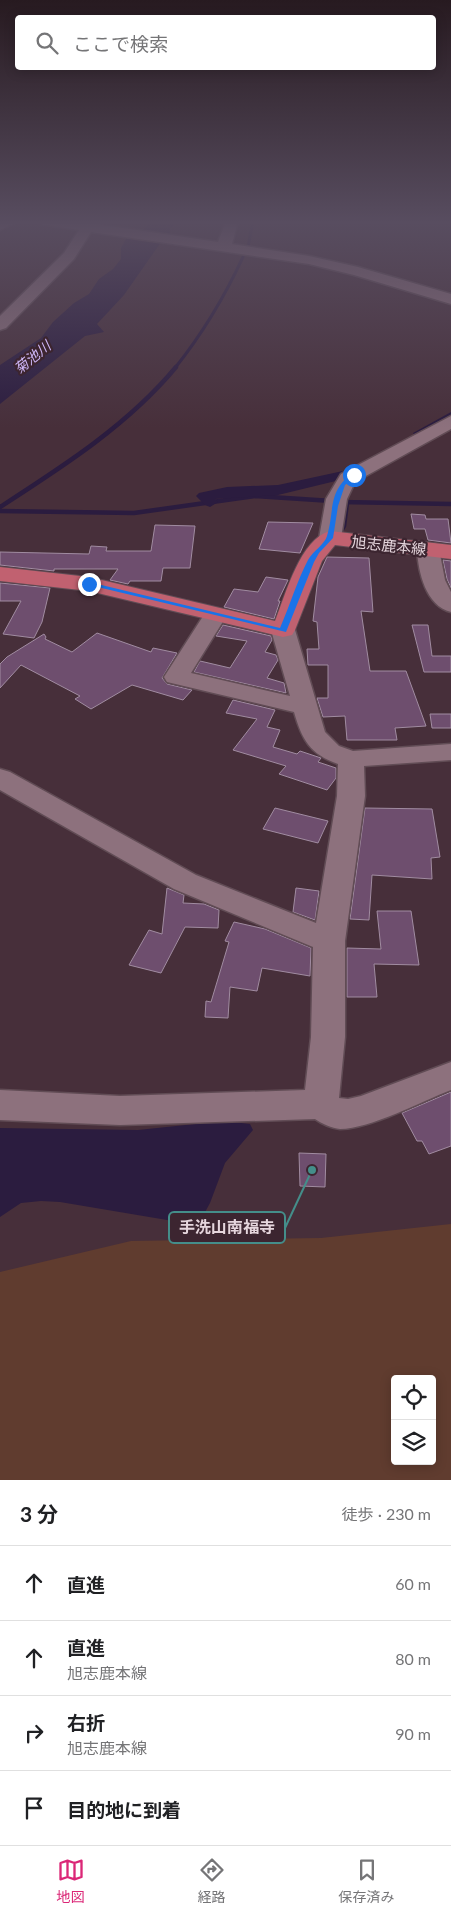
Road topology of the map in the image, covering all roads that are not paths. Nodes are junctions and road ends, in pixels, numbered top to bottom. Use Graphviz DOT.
graph roads {
  1 [pos="35,290"];
  2 [pos="420,290"];
  3 [pos="451,299"];
  4 [pos="0,325"];
  5 [pos="451,422"];
  6 [pos="336,502"];
  7 [pos="330,538"];
  8 [pos="428,549"];
  9 [pos="451,552"];
  10 [pos="0,574"];
  11 [pos="451,605"];
  12 [pos="215,615"];
  13 [pos="283,630"];
  14 [pos="304,707"];
  15 [pos="451,752"];
  16 [pos="351,759"];
  17 [pos="0,778"];
  18 [pos="329,941"];
  19 [pos="451,1076"];
  20 [pos="321,1104"];
  21 [pos="0,1105"];
  1 -- 4 [label="street"];
  2 -- 3 [label="street"];
  5 -- 6 [label="street"];
  6 -- 7 [label="street"];
  7 -- 8 [label="main road, 旭志鹿本線"];
  7 -- 13 [label="main road, 旭志鹿本線"];
  8 -- 9 [label="main road, 旭志鹿本線"];
  8 -- 11 [label="street"];
  10 -- 12 [label="main road"];
  12 -- 13 [label="main road"];
  12 -- 14 [label="street"];
  13 -- 14 [label="street"];
  14 -- 16 [label="street"];
  15 -- 16 [label="street"];
  16 -- 18 [label="street"];
  17 -- 18 [label="street"];
  18 -- 20 [label="street"];
  19 -- 20 [label="street"];
  20 -- 21 [label="street"];
}
